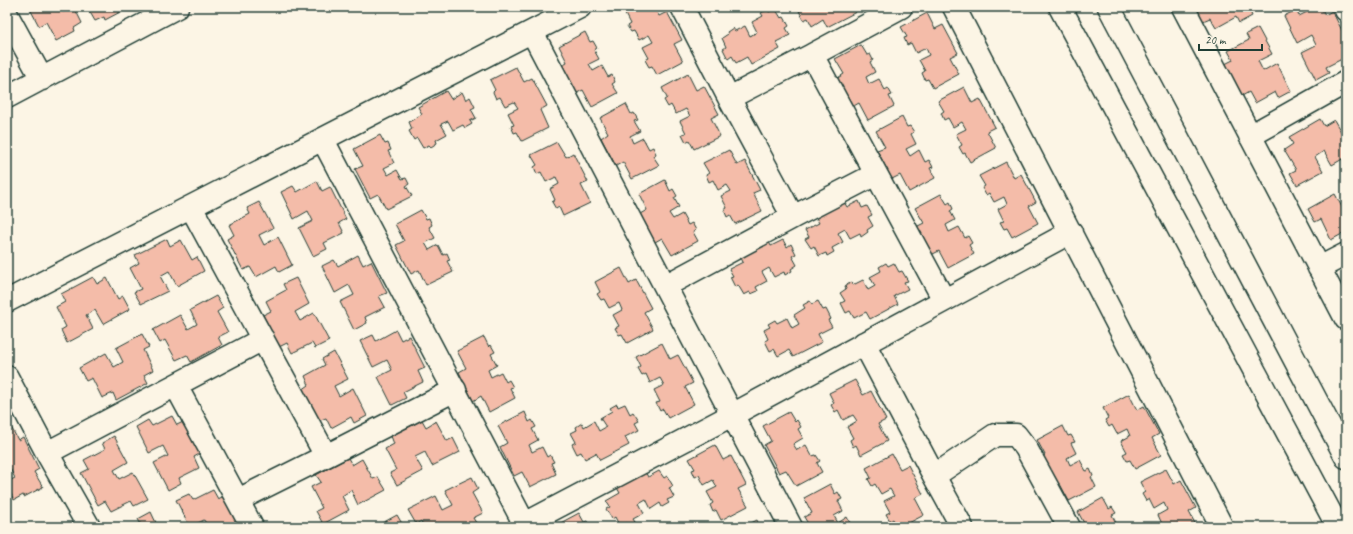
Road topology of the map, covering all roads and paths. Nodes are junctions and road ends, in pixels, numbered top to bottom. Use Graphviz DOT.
graph roads {
  1 [pos="176,7"];
  2 [pos="580,7"];
  3 [pos="682,7"];
  4 [pos="902,7"];
  5 [pos="954,7"];
  6 [pos="1060,7"];
  7 [pos="1109,7"];
  8 [pos="1183,7"];
  9 [pos="1344,7"];
  10 [pos="1346,10"];
  11 [pos="7,15"];
  12 [pos="532,32"];
  13 [pos="812,55"];
  14 [pos="42,79"];
  15 [pos="1346,82"];
  16 [pos="7,97"];
  17 [pos="729,98"];
  18 [pos="1250,136"];
  19 [pos="323,140"];
  20 [pos="876,174"];
  21 [pos="191,207"];
  22 [pos="793,217"];
  23 [pos="1071,232"];
  24 [pos="1346,254"];
  25 [pos="1319,268"];
  26 [pos="665,286"];
  27 [pos="944,300"];
  28 [pos="7,301"];
  29 [pos="1346,319"];
  30 [pos="263,339"];
  31 [pos="864,343"];
  32 [pos="7,377"];
  33 [pos="176,386"];
  34 [pos="455,390"];
  35 [pos="732,415"];
  36 [pos="47,453"];
  37 [pos="326,456"];
  38 [pos="1346,457"];
  39 [pos="934,476"];
  40 [pos="238,500"];
  41 [pos="523,526"];
  42 [pos="89,527"];
  43 [pos="252,527"];
  44 [pos="792,527"];
  45 [pos="962,527"];
  46 [pos="1069,527"];
  47 [pos="1222,527"];
  48 [pos="1338,527"];
  1 -- 14 [label="street"];
  2 -- 12 [label="street"];
  3 -- 17 [label="street"];
  4 -- 13 [label="street"];
  5 -- 23 [label="street"];
  6 -- 48 [label="street"];
  7 -- 38 [label="street"];
  8 -- 18 [label="street"];
  9 -- 10 [label="street"];
  11 -- 14 [label="street"];
  12 -- 19 [label="street"];
  12 -- 26 [label="street"];
  13 -- 17 [label="street"];
  13 -- 20 [label="street"];
  14 -- 16 [label="street"];
  15 -- 18 [label="street"];
  17 -- 22 [label="street"];
  18 -- 25 [label="street"];
  19 -- 21 [label="street"];
  19 -- 34 [label="street"];
  20 -- 22 [label="street"];
  20 -- 27 [label="street"];
  21 -- 28 [label="street"];
  21 -- 30 [label="street"];
  22 -- 26 [label="street"];
  23 -- 27 [label="street"];
  23 -- 47 [label="street"];
  24 -- 25 [label="street"];
  25 -- 29 [label="street"];
  26 -- 35 [label="street"];
  27 -- 31 [label="street"];
  30 -- 33 [label="street"];
  30 -- 37 [label="street"];
  31 -- 35 [label="street"];
  31 -- 39 [label="street"];
  32 -- 36 [label="street"];
  33 -- 36 [label="street"];
  33 -- 40 [label="street"];
  34 -- 37 [label="street"];
  34 -- 41 [label="street"];
  35 -- 41 [label="street"];
  35 -- 44 [label="street"];
  36 -- 42 [label="street"];
  37 -- 40 [label="street"];
  39 -- 45 [label="street"];
  39 -- 46 [label="street"];
  40 -- 43 [label="street"];
}
